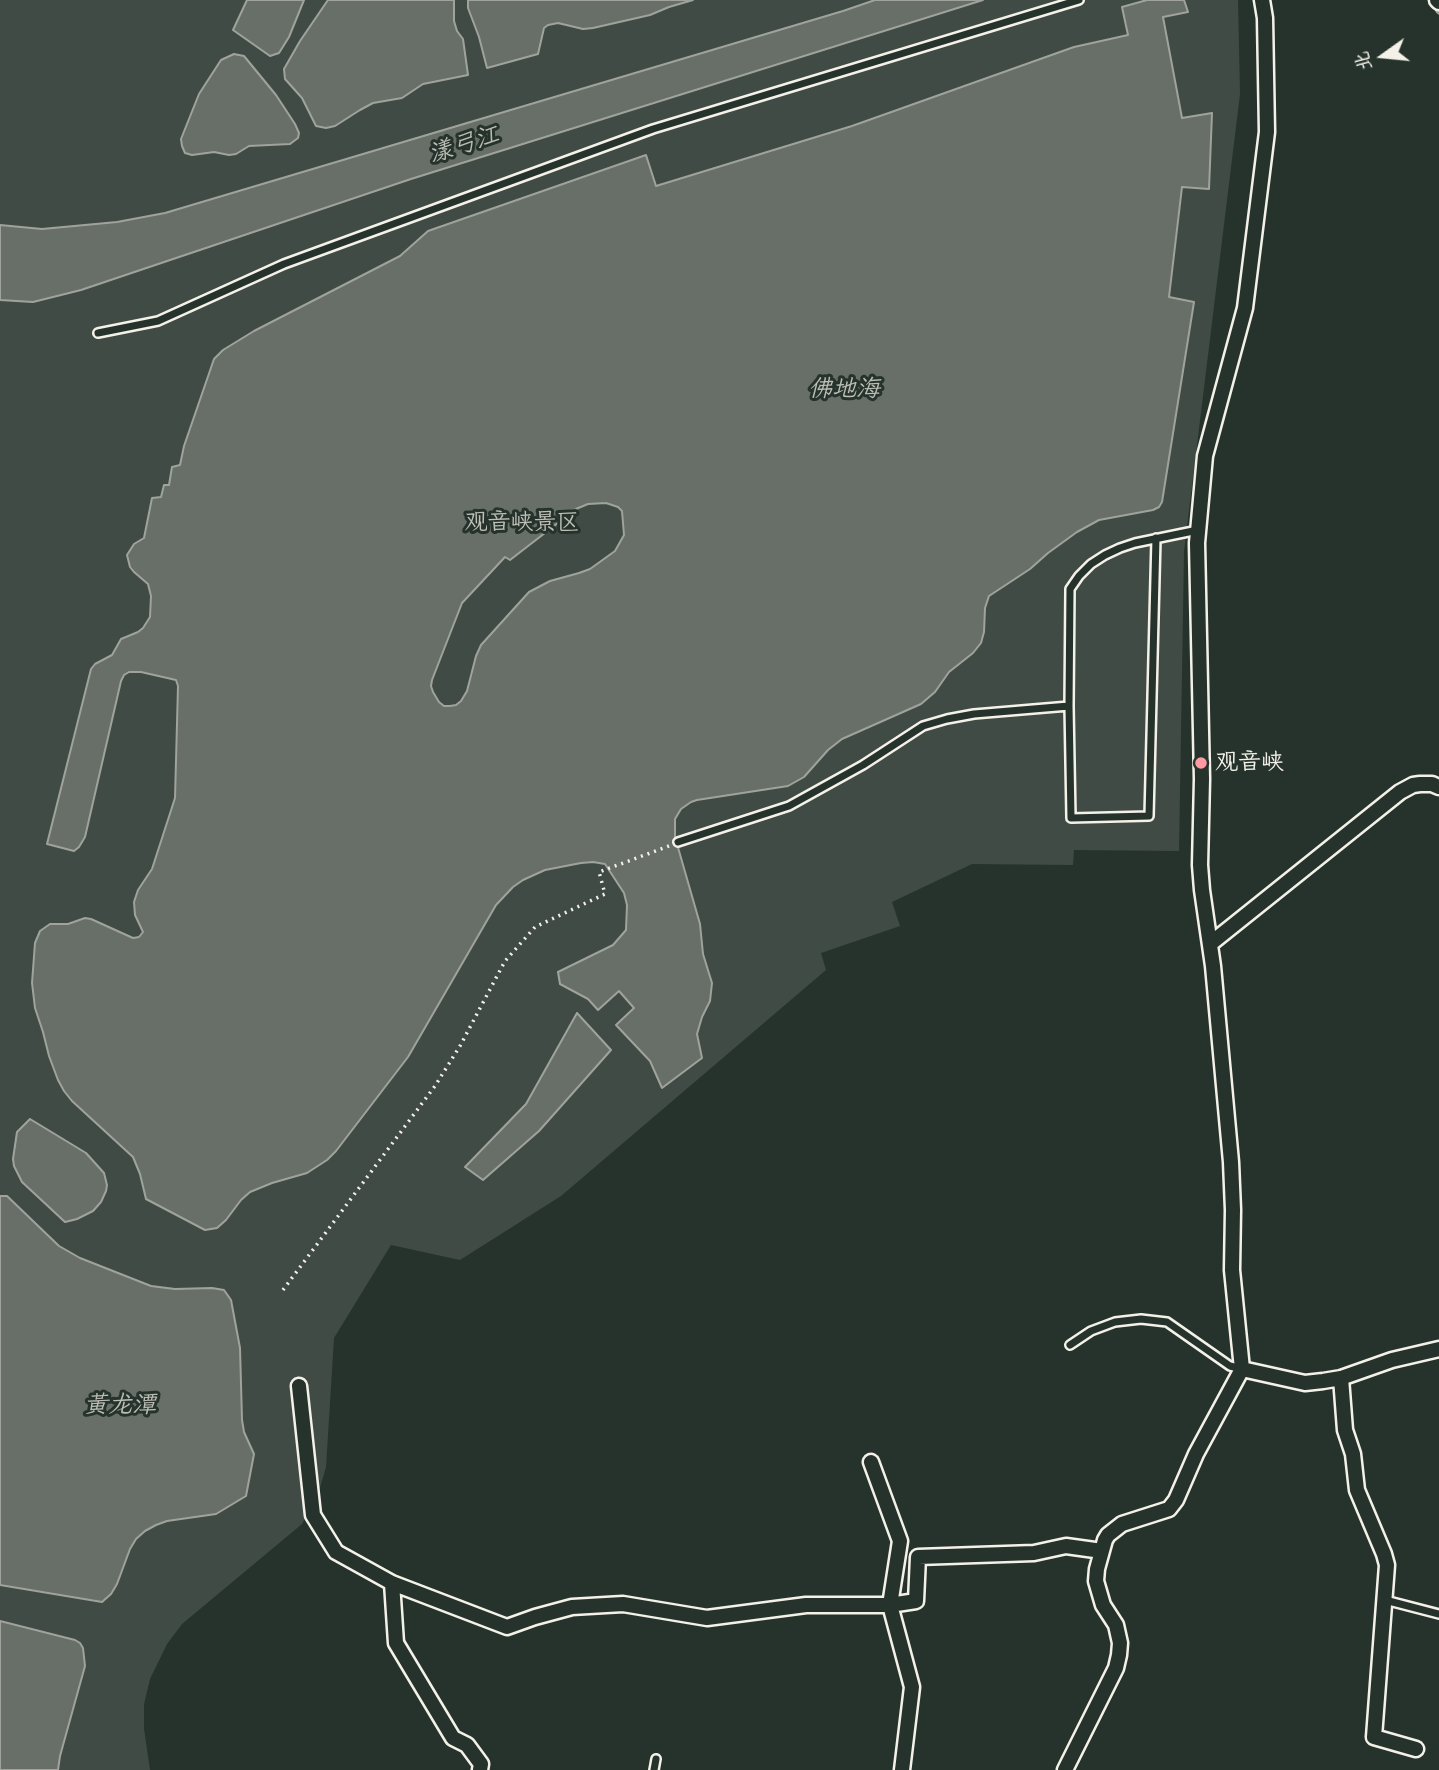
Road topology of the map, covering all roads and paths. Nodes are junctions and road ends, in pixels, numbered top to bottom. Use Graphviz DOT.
graph roads {
  1 [pos="1079,0"];
  2 [pos="1262,0"];
  3 [pos="98,332"];
  4 [pos="1199,530"];
  5 [pos="1156,538"];
  6 [pos="1069,706"];
  7 [pos="1439,787"];
  8 [pos="678,842"];
  9 [pos="1210,944"];
  10 [pos="283,1290"];
  11 [pos="1070,1345"];
  12 [pos="1439,1349"];
  13 [pos="1242,1368"];
  14 [pos="1340,1378"];
  15 [pos="299,1386"];
  16 [pos="871,1462"];
  17 [pos="1102,1551"];
  18 [pos="392,1583"];
  19 [pos="1384,1600"];
  20 [pos="890,1605"];
  21 [pos="1439,1614"];
  22 [pos="1416,1749"];
  23 [pos="1072,1755"];
  24 [pos="656,1759"];
  25 [pos="480,1770"];
  26 [pos="654,1770"];
  27 [pos="902,1770"];
  28 [pos="1052,1770"];
  29 [pos="1065,1770"];
  1 -- 3 [label="lane"];
  2 -- 4 [label="street"];
  4 -- 5 [label="lane"];
  4 -- 9 [label="street"];
  5 -- 6 [label="lane"];
  5 -- 6 [label="lane"];
  6 -- 8 [label="lane"];
  7 -- 9 [label="street"];
  8 -- 10 [label="path"];
  9 -- 13 [label="street"];
  11 -- 13 [label="lane"];
  12 -- 14 [label="street"];
  13 -- 14 [label="street"];
  13 -- 17 [label="street"];
  14 -- 19 [label="street"];
  15 -- 18 [label="street"];
  16 -- 20 [label="street"];
  17 -- 20 [label="street"];
  17 -- 23 [label="street"];
  18 -- 20 [label="street"];
  18 -- 25 [label="street"];
  19 -- 21 [label="lane"];
  19 -- 22 [label="street"];
  20 -- 27 [label="street"];
  23 -- 28 [label="street"];
  23 -- 29 [label="street"];
  24 -- 26 [label="lane"];
}
